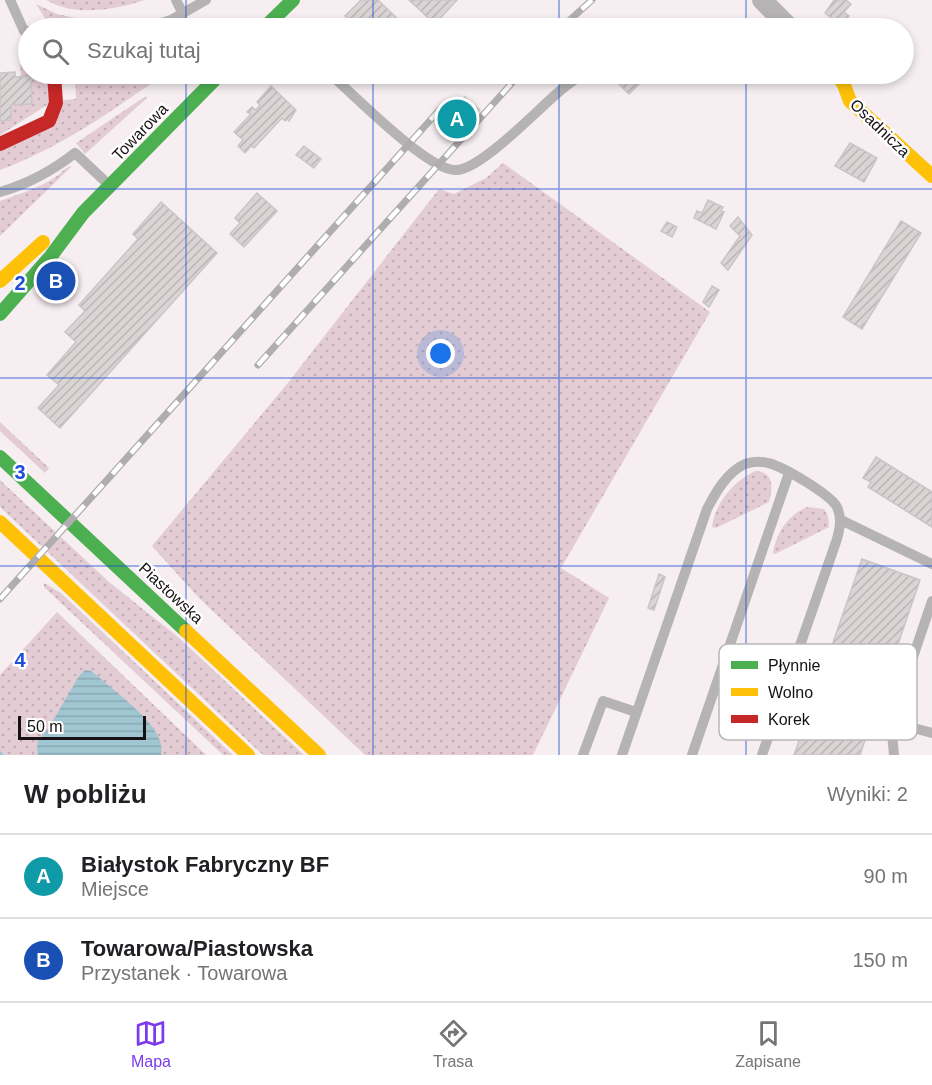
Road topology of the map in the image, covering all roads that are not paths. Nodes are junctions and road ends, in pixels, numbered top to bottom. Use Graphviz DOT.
graph roads {
  1 [pos="10,0"];
  2 [pos="176,0"];
  3 [pos="206,0"];
  4 [pos="293,0"];
  5 [pos="762,0"];
  6 [pos="183,14"];
  7 [pos="18,18"];
  8 [pos="172,18"];
  9 [pos="278,18"];
  10 [pos="780,18"];
  11 [pos="55,84"];
  12 [pos="210,84"];
  13 [pos="341,84"];
  14 [pos="570,84"];
  15 [pos="843,84"];
  16 [pos="0,144"];
  17 [pos="932,176"];
  18 [pos="110,186"];
  19 [pos="0,192"];
  20 [pos="84,213"];
  21 [pos="0,281"];
  22 [pos="0,314"];
  23 [pos="0,457"];
  24 [pos="789,473"];
  25 [pos="841,520"];
  26 [pos="0,522"];
  27 [pos="932,564"];
  28 [pos="932,601"];
  29 [pos="730,644"];
  30 [pos="800,644"];
  31 [pos="917,645"];
  32 [pos="719,677"];
  33 [pos="636,712"];
  34 [pos="917,729"];
  35 [pos="932,733"];
  36 [pos="767,740"];
  37 [pos="893,740"];
  38 [pos="248,755"];
  39 [pos="318,755"];
  40 [pos="583,755"];
  41 [pos="622,755"];
  42 [pos="692,755"];
  43 [pos="762,755"];
  44 [pos="894,755"];
  1 -- 7 [label="lane"];
  2 -- 6 [label="lane"];
  3 -- 6 [label="lane"];
  4 -- 9 [label="main road"];
  5 -- 10 [label="street"];
  6 -- 8 [label="lane"];
  11 -- 16 [label="main road"];
  12 -- 18 [label="main road, Towarowa"];
  13 -- 14 [label="lane"];
  15 -- 17 [label="main road, Osadnicza"];
  18 -- 19 [label="lane"];
  18 -- 20 [label="main road, Towarowa"];
  20 -- 21 [label="main road, Towarowa"];
  20 -- 22 [label="main road, Towarowa"];
  23 -- 39 [label="main road, Piastowska"];
  24 -- 25 [label="lane"];
  24 -- 29 [label="lane"];
  24 -- 33 [label="lane"];
  25 -- 27 [label="lane"];
  25 -- 30 [label="lane"];
  26 -- 38 [label="main road"];
  28 -- 31 [label="lane"];
  32 -- 42 [label="lane"];
  33 -- 40 [label="lane"];
  33 -- 41 [label="lane"];
  34 -- 35 [label="lane"];
  36 -- 43 [label="lane"];
  37 -- 44 [label="lane"];
}
